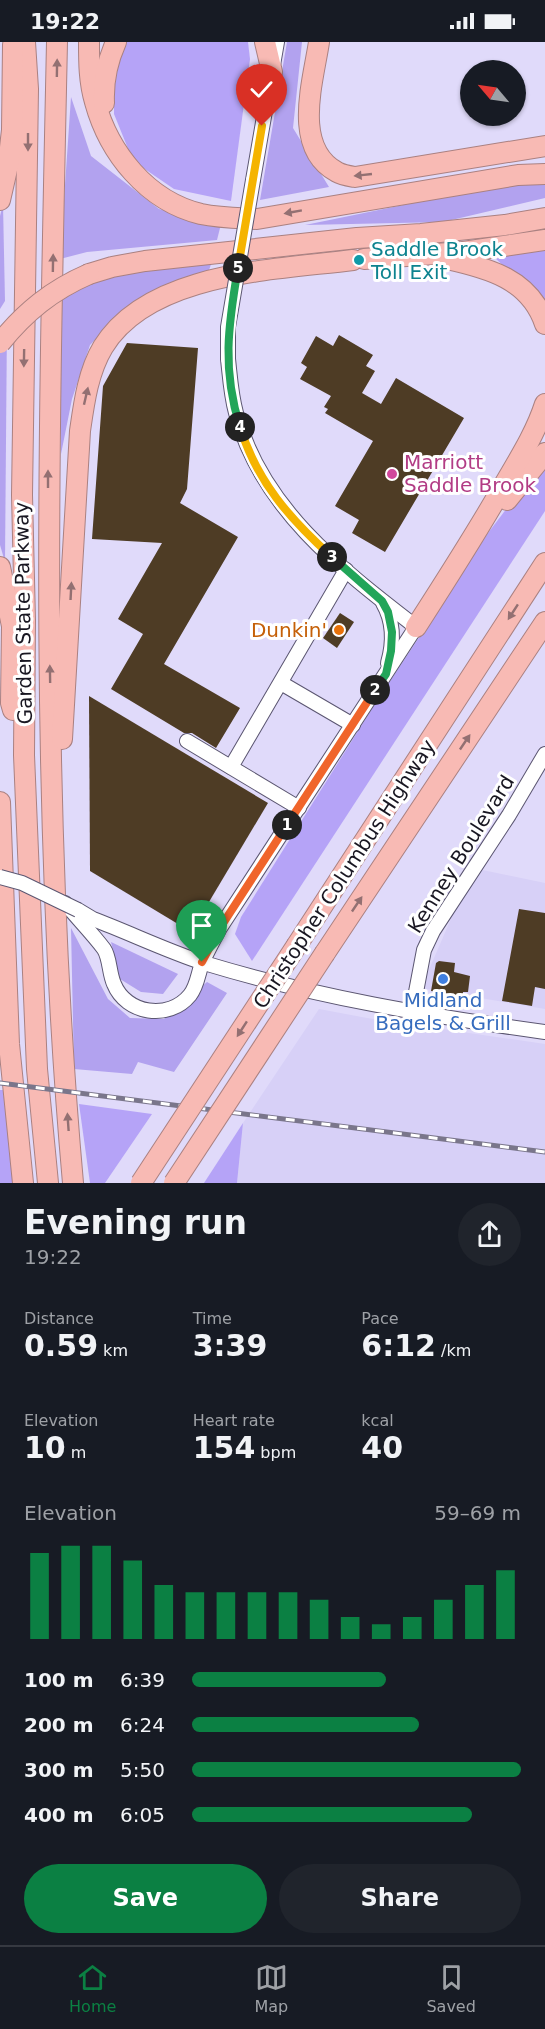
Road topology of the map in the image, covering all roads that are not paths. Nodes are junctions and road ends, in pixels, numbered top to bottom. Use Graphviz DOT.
graph roads {
  1 [pos="13,42"];
  2 [pos="25,42"];
  3 [pos="57,42"];
  4 [pos="89,42"];
  5 [pos="116,42"];
  6 [pos="266,42"];
  7 [pos="277,42"];
  8 [pos="319,42"];
  9 [pos="272,72"];
  10 [pos="545,147"];
  11 [pos="545,154"];
  12 [pos="122,160"];
  13 [pos="545,174"];
  14 [pos="0,200"];
  15 [pos="351,202"];
  16 [pos="545,209"];
  17 [pos="545,218"];
  18 [pos="459,230"];
  19 [pos="538,241"];
  20 [pos="430,255"];
  21 [pos="545,324"];
  22 [pos="0,342"];
  23 [pos="545,404"];
  24 [pos="545,429"];
  25 [pos="545,453"];
  26 [pos="509,496"];
  27 [pos="461,559"];
  28 [pos="545,564"];
  29 [pos="0,567"];
  30 [pos="346,570"];
  31 [pos="382,601"];
  32 [pos="545,622"];
  33 [pos="416,627"];
  34 [pos="386,674"];
  35 [pos="281,683"];
  36 [pos="353,725"];
  37 [pos="187,741"];
  38 [pos="545,754"];
  39 [pos="24,755"];
  40 [pos="231,768"];
  41 [pos="0,802"];
  42 [pos="299,808"];
  43 [pos="54,859"];
  44 [pos="0,877"];
  45 [pos="91,925"];
  46 [pos="2,943"];
  47 [pos="202,962"];
  48 [pos="412,1013"];
  49 [pos="545,1032"];
  50 [pos="14,1099"];
  51 [pos="18,1183"];
  52 [pos="23,1183"];
  53 [pos="48,1183"];
  54 [pos="73,1183"];
  55 [pos="141,1183"];
  56 [pos="174,1183"];
  1 -- 14 [label="highway"];
  2 -- 39 [label="highway, Garden State Parkway, one-way"];
  43 -- 3 [label="highway, Garden State Parkway, one-way"];
  4 -- 12 [label="highway"];
  5 -- 12 [label="highway"];
  6 -- 9 [label="highway"];
  7 -- 9 [label="street"];
  10 -- 8 [label="highway, one-way"];
  9 -- 30 [label="street, bridge"];
  11 -- 15 [label="highway"];
  15 -- 12 [label="highway, one-way"];
  13 -- 15 [label="highway"];
  16 -- 18 [label="highway"];
  17 -- 18 [label="highway"];
  18 -- 22 [label="highway, bridge"];
  19 -- 20 [label="highway"];
  20 -- 21 [label="highway"];
  43 -- 20 [label="highway, one-way"];
  23 -- 27 [label="highway"];
  24 -- 26 [label="highway"];
  25 -- 26 [label="highway"];
  26 -- 27 [label="highway"];
  27 -- 33 [label="highway"];
  28 -- 55 [label="highway, Christopher Columbus Highway, one-way, bridge"];
  29 -- 39 [label="highway"];
  30 -- 31 [label="street"];
  30 -- 35 [label="street"];
  31 -- 33 [label="street"];
  31 -- 34 [label="street"];
  56 -- 32 [label="highway, Christopher Columbus Highway, one-way, bridge"];
  33 -- 34 [label="street"];
  34 -- 36 [label="street"];
  35 -- 36 [label="street"];
  35 -- 40 [label="street"];
  36 -- 42 [label="street"];
  37 -- 40 [label="street"];
  38 -- 48 [label="street, Kenney Boulevard"];
  39 -- 53 [label="highway, Garden State Parkway"];
  40 -- 42 [label="street"];
  41 -- 46 [label="highway"];
  42 -- 47 [label="street"];
  54 -- 43 [label="highway, Garden State Parkway, one-way"];
  44 -- 45 [label="street, bridge"];
  45 -- 47 [label="street"];
  45 -- 47 [label="street"];
  46 -- 50 [label="highway"];
  47 -- 48 [label="street"];
  48 -- 49 [label="street"];
  50 -- 51 [label="highway"];
  50 -- 52 [label="highway"];
}
